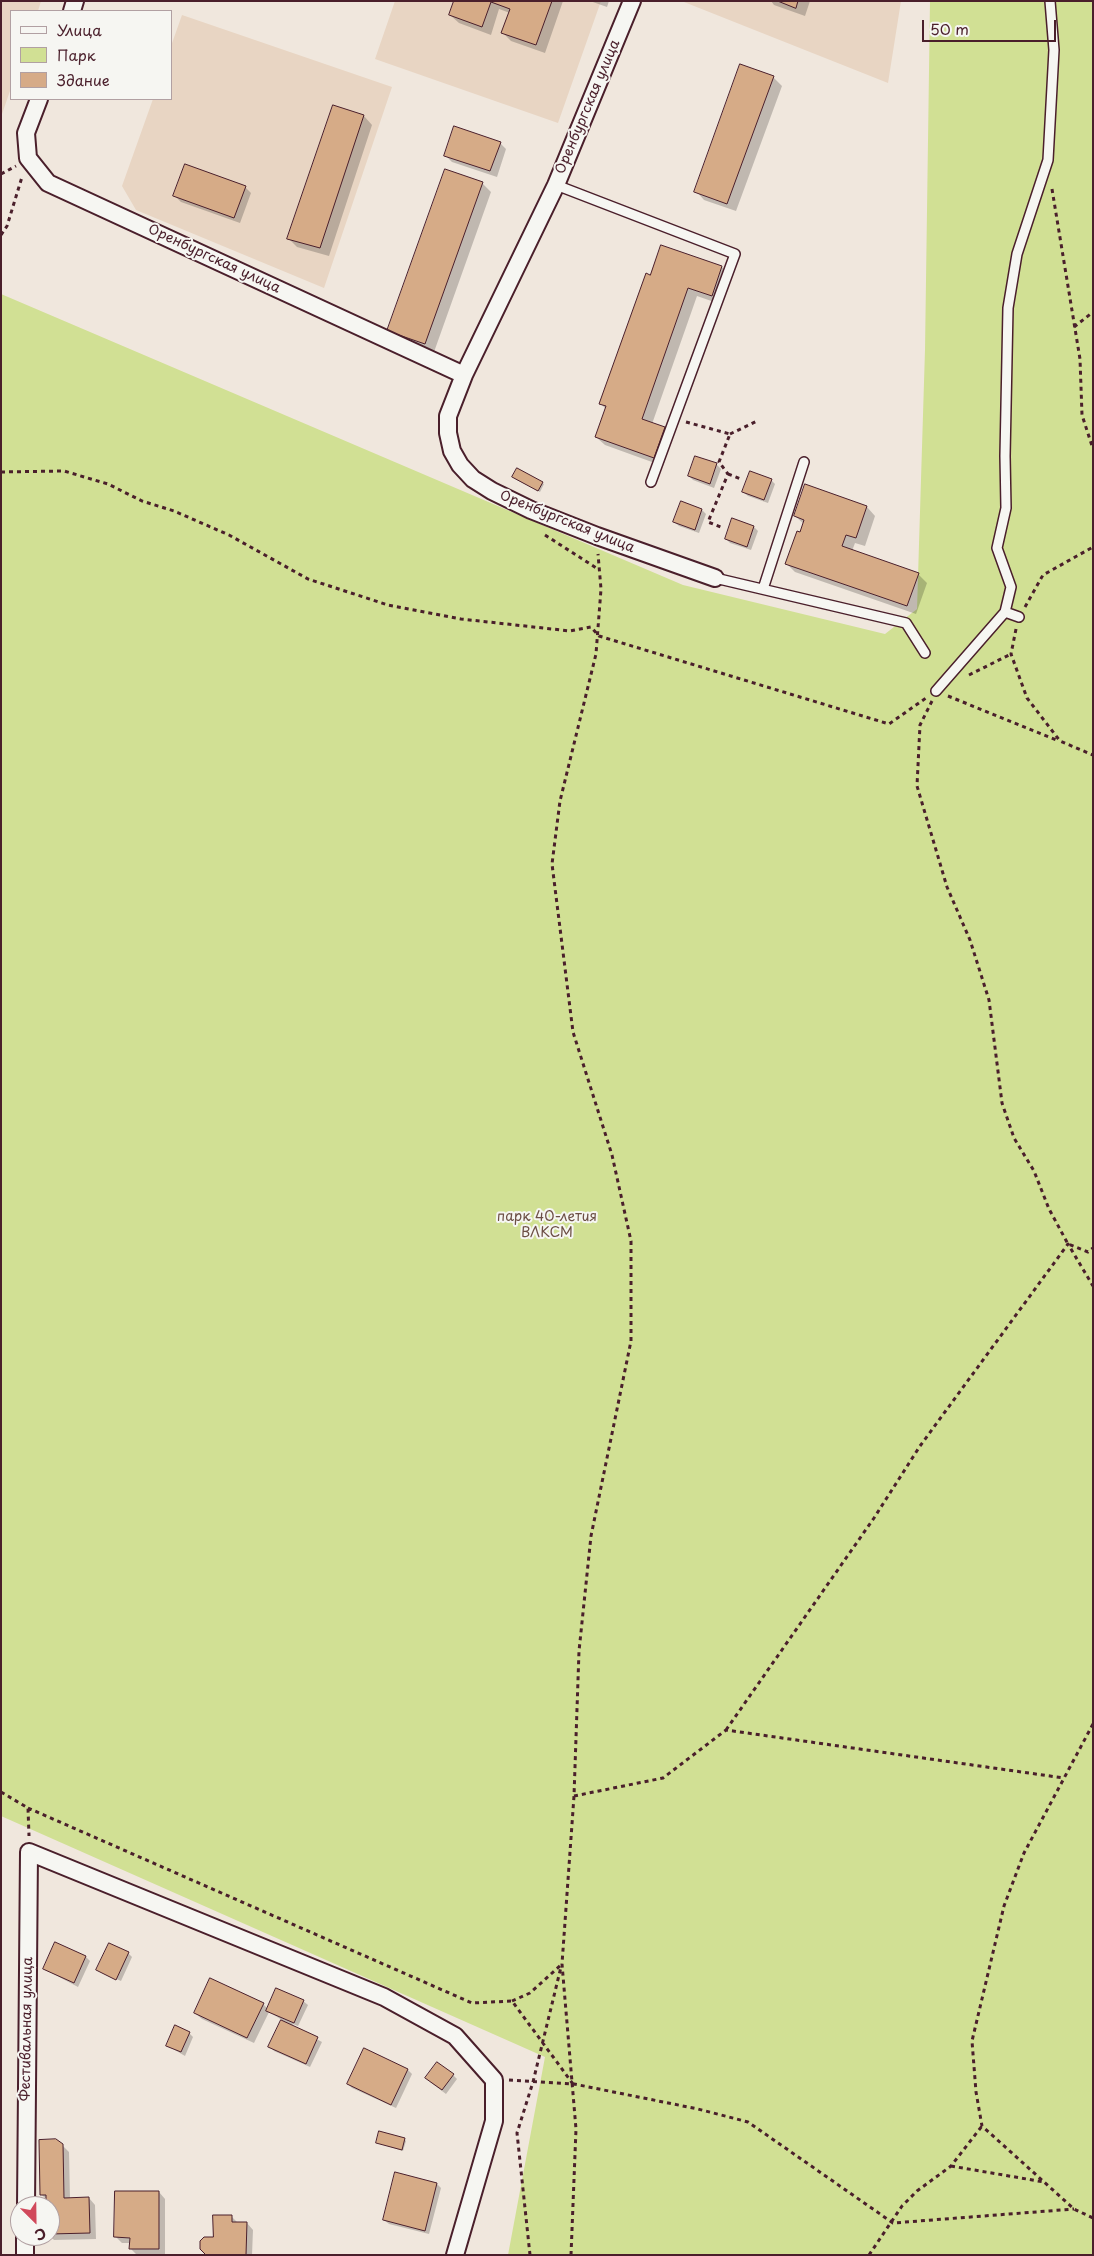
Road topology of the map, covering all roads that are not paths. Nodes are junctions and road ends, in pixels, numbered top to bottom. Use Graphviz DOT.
graph roads {
  1 [pos="632,1"];
  2 [pos="1050,1"];
  3 [pos="39,100"];
  4 [pos="556,185"];
  5 [pos="464,375"];
  6 [pos="804,462"];
  7 [pos="651,482"];
  8 [pos="715,578"];
  9 [pos="763,589"];
  10 [pos="1005,612"];
  11 [pos="1019,617"];
  12 [pos="924,653"];
  13 [pos="936,692"];
  14 [pos="26,2196"];
  15 [pos="455,2255"];
  1 -- 4 [label="street, Оренбургская улица"];
  2 -- 10 [label="lane"];
  3 -- 5 [label="street, Оренбургская улица"];
  4 -- 5 [label="street, Оренбургская улица"];
  4 -- 7 [label="lane"];
  5 -- 8 [label="street, Оренбургская улица"];
  6 -- 9 [label="lane"];
  8 -- 9 [label="lane"];
  9 -- 12 [label="lane"];
  10 -- 11 [label="lane"];
  10 -- 13 [label="lane"];
  14 -- 15 [label="street, Фестивальная улица"];
}
